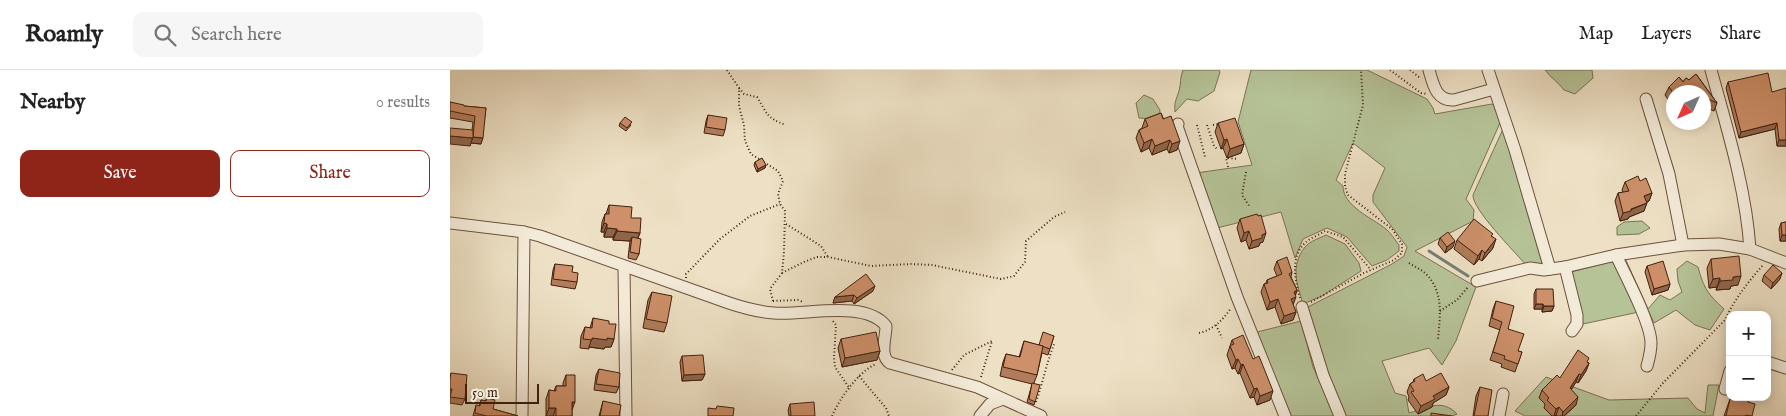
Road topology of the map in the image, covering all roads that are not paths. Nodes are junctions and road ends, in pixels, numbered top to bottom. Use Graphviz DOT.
graph roads {
  1 [pos="1429,70"];
  2 [pos="1488,70"];
  3 [pos="1711,70"];
  4 [pos="1494,89"];
  5 [pos="1646,99"];
  6 [pos="1178,124"];
  7 [pos="450,223"];
  8 [pos="524,232"];
  9 [pos="1684,245"];
  10 [pos="1750,249"];
  11 [pos="1616,255"];
  12 [pos="1786,263"];
  13 [pos="624,267"];
  14 [pos="1566,267"];
  15 [pos="1550,269"];
  16 [pos="1477,281"];
  17 [pos="1302,307"];
  18 [pos="1572,331"];
  19 [pos="1771,363"];
  20 [pos="1647,366"];
  21 [pos="1786,368"];
  22 [pos="1726,385"];
  23 [pos="1725,389"];
  24 [pos="1503,394"];
  25 [pos="1003,399"];
  26 [pos="1036,414"];
  27 [pos="522,416"];
  28 [pos="626,416"];
  29 [pos="980,416"];
  30 [pos="1285,416"];
  31 [pos="1340,416"];
  32 [pos="1499,416"];
  1 -- 4 [label="street"];
  2 -- 4 [label="street"];
  3 -- 10 [label="street"];
  4 -- 15 [label="street"];
  5 -- 9 [label="street"];
  6 -- 30 [label="street"];
  7 -- 8 [label="street"];
  8 -- 13 [label="street"];
  8 -- 27 [label="street"];
  9 -- 10 [label="street"];
  9 -- 11 [label="street"];
  10 -- 12 [label="street"];
  11 -- 14 [label="street"];
  11 -- 20 [label="street"];
  13 -- 25 [label="street"];
  13 -- 28 [label="street"];
  14 -- 15 [label="street"];
  14 -- 18 [label="street"];
  15 -- 16 [label="street"];
  17 -- 31 [label="street"];
  19 -- 21 [label="street"];
  22 -- 23 [label="street"];
  24 -- 32 [label="street"];
  25 -- 26 [label="street"];
  25 -- 29 [label="street"];
}
